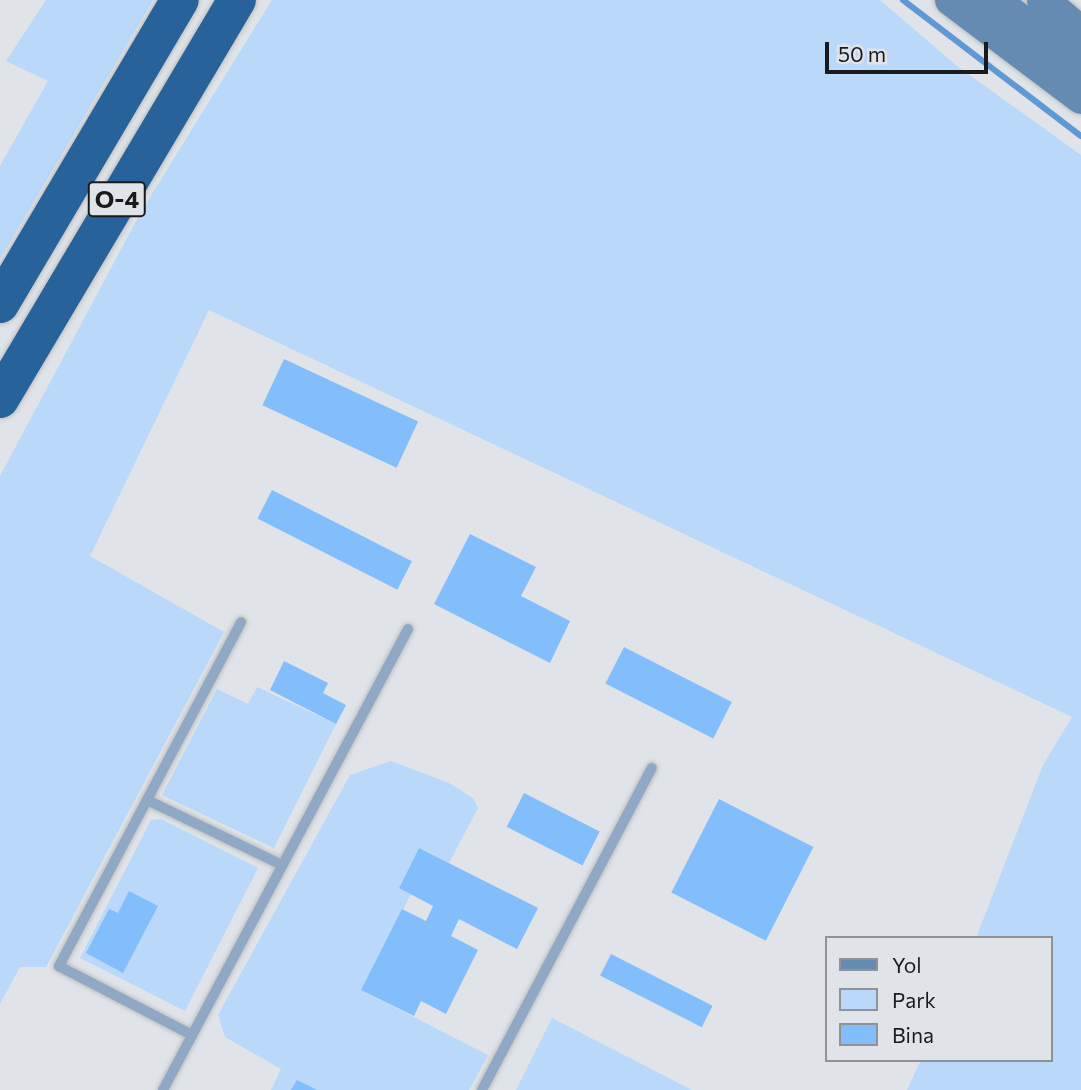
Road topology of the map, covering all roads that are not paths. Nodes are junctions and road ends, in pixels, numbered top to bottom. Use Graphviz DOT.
graph roads {
  1 [pos="180,0"];
  2 [pos="237,0"];
  3 [pos="951,0"];
  4 [pos="994,0"];
  5 [pos="1043,0"];
  6 [pos="1081,32"];
  7 [pos="1081,66"];
  8 [pos="1081,98"];
  9 [pos="0,304"];
  10 [pos="0,400"];
  11 [pos="241,622"];
  12 [pos="408,629"];
  13 [pos="652,768"];
  14 [pos="147,800"];
  15 [pos="282,864"];
  16 [pos="192,1035"];
  17 [pos="163,1090"];
  18 [pos="482,1090"];
  1 -- 9 [label="highway, O-4"];
  2 -- 10 [label="highway, O-4"];
  3 -- 8 [label="main road"];
  4 -- 7 [label="main road"];
  5 -- 6 [label="main road"];
  11 -- 14 [label="lane"];
  12 -- 15 [label="lane"];
  13 -- 18 [label="lane"];
  14 -- 15 [label="lane"];
  14 -- 16 [label="lane"];
  15 -- 16 [label="lane"];
  16 -- 17 [label="lane"];
}
